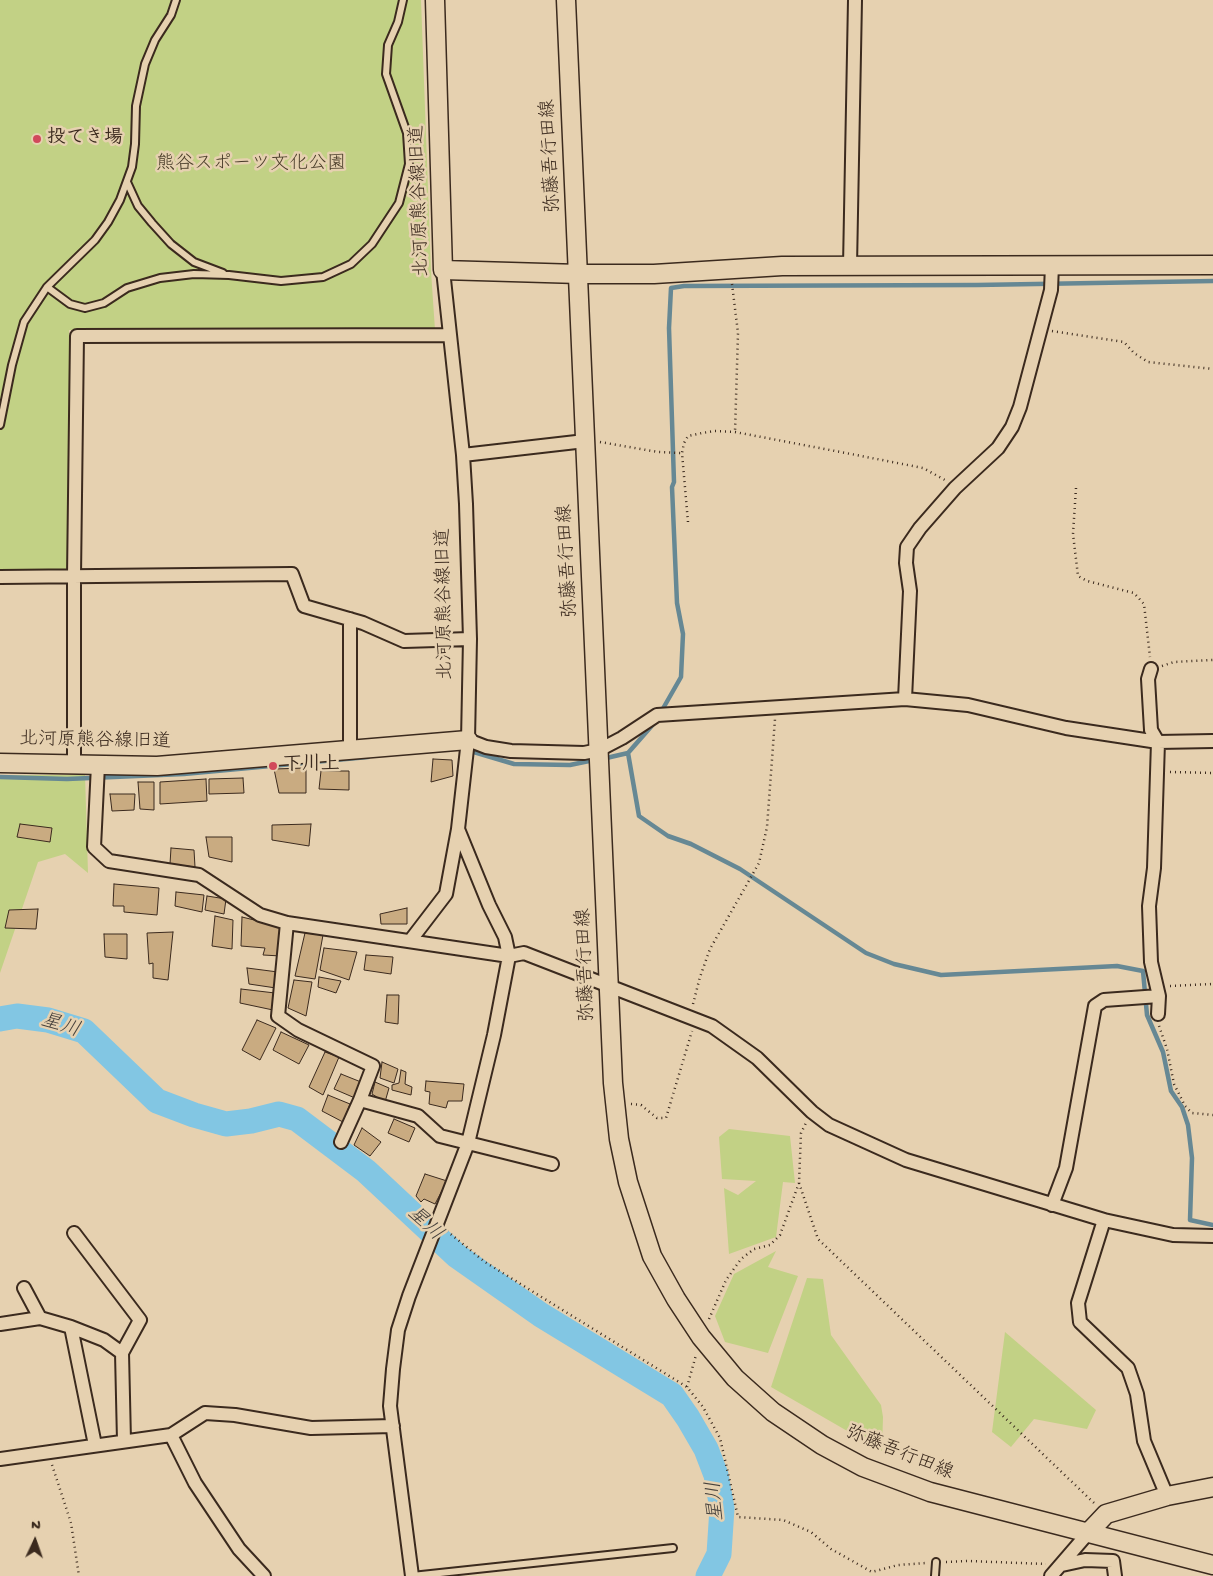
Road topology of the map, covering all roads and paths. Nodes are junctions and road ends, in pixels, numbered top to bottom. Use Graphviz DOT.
graph roads {
  1 [pos="176,0"];
  2 [pos="403,0"];
  3 [pos="435,0"];
  4 [pos="566,0"];
  5 [pos="855,0"];
  6 [pos="127,182"];
  7 [pos="1052,265"];
  8 [pos="1213,265"];
  9 [pos="850,266"];
  10 [pos="730,269"];
  11 [pos="443,270"];
  12 [pos="579,274"];
  13 [pos="229,275"];
  14 [pos="47,287"];
  15 [pos="1041,330"];
  16 [pos="450,334"];
  17 [pos="1213,369"];
  18 [pos="0,425"];
  19 [pos="735,432"];
  20 [pos="585,441"];
  21 [pos="682,452"];
  22 [pos="463,454"];
  23 [pos="955,488"];
  24 [pos="1076,488"];
  25 [pos="688,522"];
  26 [pos="74,576"];
  27 [pos="0,577"];
  28 [pos="350,619"];
  29 [pos="470,639"];
  30 [pos="1213,660"];
  31 [pos="1152,669"];
  32 [pos="905,699"];
  33 [pos="776,707"];
  34 [pos="468,740"];
  35 [pos="1213,741"];
  36 [pos="1158,742"];
  37 [pos="350,750"];
  38 [pos="599,750"];
  39 [pos="0,763"];
  40 [pos="74,765"];
  41 [pos="98,765"];
  42 [pos="1157,771"];
  43 [pos="1213,773"];
  44 [pos="458,829"];
  45 [pos="287,923"];
  46 [pos="410,941"];
  47 [pos="509,956"];
  48 [pos="1213,984"];
  49 [pos="609,987"];
  50 [pos="1158,992"];
  51 [pos="1158,1014"];
  52 [pos="693,1018"];
  53 [pos="360,1100"];
  54 [pos="615,1105"];
  55 [pos="812,1112"];
  56 [pos="1213,1115"];
  57 [pos="341,1142"];
  58 [pos="468,1143"];
  59 [pos="552,1164"];
  60 [pos="798,1183"];
  61 [pos="1052,1205"];
  62 [pos="1104,1220"];
  63 [pos="438,1224"];
  64 [pos="74,1233"];
  65 [pos="1213,1236"];
  66 [pos="24,1288"];
  67 [pos="40,1318"];
  68 [pos="0,1324"];
  69 [pos="71,1327"];
  70 [pos="701,1337"];
  71 [pos="122,1353"];
  72 [pos="687,1387"];
  73 [pos="393,1426"];
  74 [pos="171,1435"];
  75 [pos="124,1441"];
  76 [pos="95,1445"];
  77 [pos="48,1452"];
  78 [pos="0,1459"];
  79 [pos="1213,1487"];
  80 [pos="1167,1496"];
  81 [pos="1106,1514"];
  82 [pos="1089,1532"];
  83 [pos="673,1548"];
  84 [pos="936,1562"];
  85 [pos="1062,1564"];
  86 [pos="1213,1565"];
  87 [pos="78,1576"];
  88 [pos="264,1576"];
  89 [pos="411,1576"];
  90 [pos="936,1576"];
  91 [pos="1051,1576"];
  92 [pos="1115,1576"];
  1 -- 6 [label="lane"];
  2 -- 13 [label="lane"];
  3 -- 11 [label="main road, 北河原熊谷線旧道"];
  4 -- 12 [label="main road, 弥藤吾行田線"];
  5 -- 9 [label="street"];
  6 -- 13 [label="lane"];
  6 -- 14 [label="lane"];
  7 -- 8 [label="main road"];
  7 -- 9 [label="main road"];
  7 -- 15 [label="street"];
  9 -- 10 [label="main road"];
  10 -- 12 [label="main road"];
  10 -- 19 [label="path"];
  11 -- 12 [label="main road"];
  11 -- 16 [label="street, 北河原熊谷線旧道"];
  12 -- 20 [label="main road, 弥藤吾行田線"];
  13 -- 14 [label="lane"];
  14 -- 18 [label="lane"];
  15 -- 17 [label="path"];
  15 -- 23 [label="street"];
  16 -- 22 [label="street, 北河原熊谷線旧道"];
  16 -- 26 [label="street"];
  19 -- 21 [label="path"];
  19 -- 23 [label="path"];
  20 -- 21 [label="path"];
  20 -- 22 [label="street"];
  20 -- 38 [label="main road, 弥藤吾行田線"];
  21 -- 25 [label="path"];
  22 -- 29 [label="street, 北河原熊谷線旧道"];
  23 -- 32 [label="street"];
  24 -- 31 [label="path"];
  26 -- 27 [label="street"];
  26 -- 28 [label="street"];
  26 -- 40 [label="street"];
  28 -- 29 [label="street"];
  28 -- 37 [label="street"];
  29 -- 34 [label="street, 北河原熊谷線旧道"];
  30 -- 31 [label="path"];
  31 -- 36 [label="street"];
  32 -- 33 [label="street"];
  32 -- 36 [label="street"];
  33 -- 38 [label="street"];
  33 -- 52 [label="path"];
  34 -- 37 [label="main road, 北河原熊谷線旧道"];
  34 -- 38 [label="street"];
  34 -- 44 [label="street"];
  35 -- 36 [label="street"];
  36 -- 42 [label="street"];
  37 -- 41 [label="main road, 北河原熊谷線旧道"];
  38 -- 49 [label="main road, 弥藤吾行田線"];
  39 -- 40 [label="main road, 北河原熊谷線旧道"];
  40 -- 41 [label="main road, 北河原熊谷線旧道"];
  41 -- 45 [label="street"];
  42 -- 43 [label="path"];
  42 -- 50 [label="street"];
  44 -- 46 [label="street"];
  44 -- 47 [label="street"];
  45 -- 46 [label="street"];
  45 -- 53 [label="street"];
  46 -- 47 [label="street"];
  47 -- 49 [label="street"];
  47 -- 58 [label="street"];
  48 -- 50 [label="path"];
  49 -- 52 [label="street"];
  49 -- 54 [label="main road, 弥藤吾行田線"];
  50 -- 51 [label="street"];
  50 -- 61 [label="street"];
  51 -- 56 [label="path"];
  52 -- 54 [label="path"];
  52 -- 55 [label="street"];
  53 -- 57 [label="street"];
  53 -- 58 [label="street"];
  54 -- 70 [label="main road, 弥藤吾行田線"];
  55 -- 60 [label="path"];
  55 -- 61 [label="street"];
  58 -- 59 [label="street"];
  58 -- 63 [label="street"];
  60 -- 70 [label="path"];
  60 -- 81 [label="path"];
  61 -- 62 [label="street"];
  62 -- 65 [label="street"];
  62 -- 80 [label="street"];
  63 -- 72 [label="path"];
  63 -- 73 [label="street"];
  64 -- 71 [label="street"];
  66 -- 67 [label="street"];
  67 -- 68 [label="street"];
  67 -- 69 [label="street"];
  69 -- 71 [label="street"];
  69 -- 76 [label="street"];
  70 -- 72 [label="path"];
  70 -- 82 [label="main road, 弥藤吾行田線"];
  71 -- 75 [label="street"];
  72 -- 84 [label="path"];
  73 -- 74 [label="street"];
  73 -- 89 [label="street"];
  74 -- 75 [label="street"];
  74 -- 88 [label="street"];
  75 -- 76 [label="street"];
  76 -- 77 [label="street"];
  77 -- 78 [label="street"];
  77 -- 87 [label="path"];
  79 -- 80 [label="main road"];
  80 -- 81 [label="main road"];
  81 -- 82 [label="main road"];
  82 -- 85 [label="street"];
  82 -- 86 [label="main road, 弥藤吾行田線"];
  83 -- 89 [label="lane"];
  84 -- 85 [label="path"];
  84 -- 90 [label="lane"];
  85 -- 91 [label="street"];
  85 -- 92 [label="street"];
}
